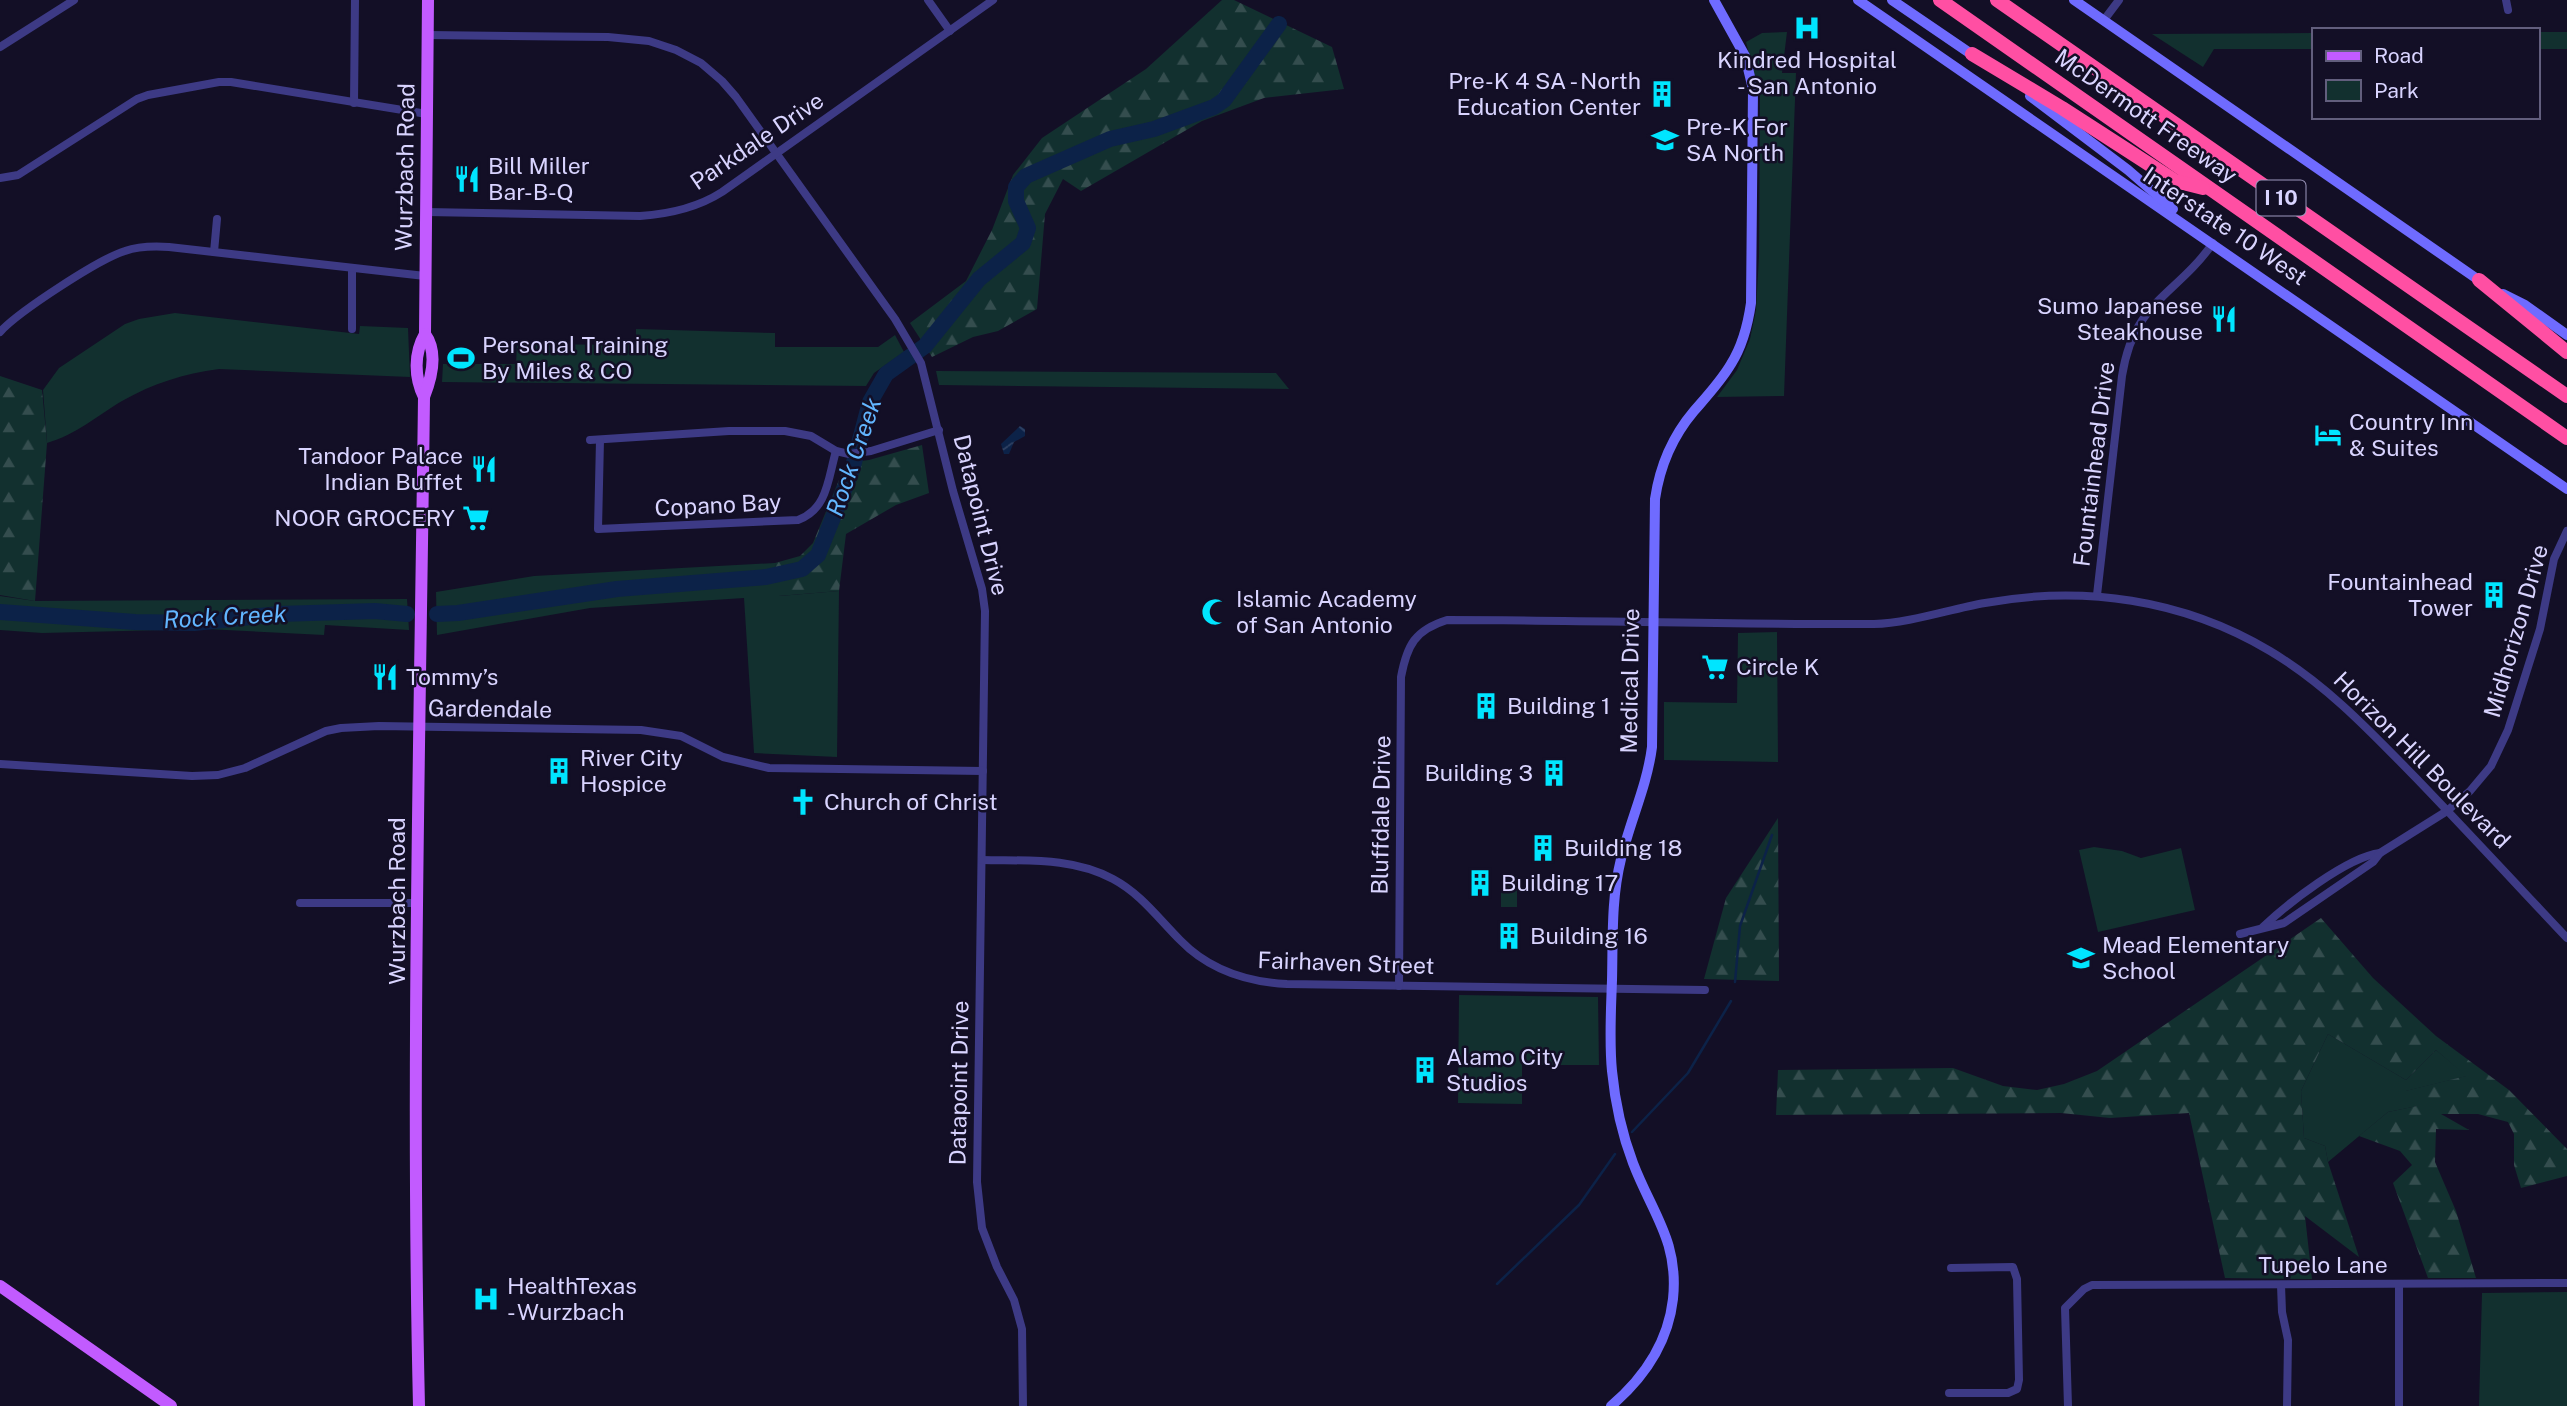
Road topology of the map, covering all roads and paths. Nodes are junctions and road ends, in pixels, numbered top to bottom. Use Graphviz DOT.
graph roads {
  1 [pos="74,0"];
  2 [pos="355,0"];
  3 [pos="428,0"];
  4 [pos="928,0"];
  5 [pos="993,0"];
  6 [pos="1714,0"];
  7 [pos="1858,0"];
  8 [pos="1892,0"];
  9 [pos="1940,0"];
  10 [pos="1997,0"];
  11 [pos="2074,0"];
  12 [pos="2119,0"];
  13 [pos="2104,20"];
  14 [pos="950,32"];
  15 [pos="428,35"];
  16 [pos="0,47"];
  17 [pos="1972,54"];
  18 [pos="354,103"];
  19 [pos="427,114"];
  20 [pos="777,153"];
  21 [pos="0,178"];
  22 [pos="2210,189"];
  23 [pos="426,212"];
  24 [pos="217,219"];
  25 [pos="2213,243"];
  26 [pos="214,252"];
  27 [pos="352,269"];
  28 [pos="425,276"];
  29 [pos="2479,280"];
  30 [pos="1,329"];
  31 [pos="352,329"];
  32 [pos="2567,335"];
  33 [pos="2567,352"];
  34 [pos="2567,396"];
  35 [pos="939,430"];
  36 [pos="2567,438"];
  37 [pos="836,451"];
  38 [pos="2567,489"];
  39 [pos="2567,531"];
  40 [pos="2097,596"];
  41 [pos="1652,622"];
  42 [pos="1410,645"];
  43 [pos="420,727"];
  44 [pos="0,764"];
  45 [pos="983,771"];
  46 [pos="2447,811"];
  47 [pos="2380,853"];
  48 [pos="982,860"];
  49 [pos="2300,897"];
  50 [pos="300,903"];
  51 [pos="418,903"];
  52 [pos="2308,907"];
  53 [pos="2260,929"];
  54 [pos="2240,934"];
  55 [pos="2567,938"];
  56 [pos="1399,986"];
  57 [pos="1612,987"];
  58 [pos="1705,990"];
  59 [pos="1951,1268"];
  60 [pos="2567,1283"];
  61 [pos="2399,1284"];
  62 [pos="2281,1285"];
  63 [pos="0,1286"];
  64 [pos="1949,1393"];
  65 [pos="171,1406"];
  66 [pos="419,1406"];
  67 [pos="1023,1406"];
  68 [pos="1611,1406"];
  69 [pos="2067,1406"];
  70 [pos="2287,1406"];
  71 [pos="2399,1406"];
  1 -- 16 [label="street"];
  2 -- 18 [label="street"];
  3 -- 15 [label="main road, Wurzbach Road"];
  4 -- 14 [label="street"];
  5 -- 14 [label="street, Parkdale Drive"];
  6 -- 41 [label="main road, Medical Drive"];
  7 -- 25 [label="main road, Interstate 10 West"];
  8 -- 17 [label="main road"];
  9 -- 22 [label="highway, McDermott Freeway / I 10"];
  10 -- 34 [label="highway, McDermott Freeway / I 10"];
  11 -- 13 [label="main road"];
  12 -- 13 [label="street"];
  13 -- 29 [label="main road"];
  14 -- 20 [label="street, Parkdale Drive"];
  15 -- 19 [label="main road, Wurzbach Road"];
  15 -- 20 [label="street, Datapoint Drive"];
  17 -- 22 [label="highway"];
  17 -- 25 [label="main road"];
  18 -- 19 [label="street"];
  18 -- 21 [label="street"];
  19 -- 23 [label="main road, Wurzbach Road"];
  20 -- 23 [label="street, Parkdale Drive"];
  20 -- 35 [label="street, Datapoint Drive"];
  22 -- 36 [label="highway, McDermott Freeway / I 10"];
  23 -- 28 [label="main road, Wurzbach Road"];
  24 -- 26 [label="street"];
  25 -- 38 [label="main road, Interstate 10 West"];
  25 -- 40 [label="street, Fountainhead Drive"];
  26 -- 27 [label="street"];
  26 -- 30 [label="street"];
  27 -- 28 [label="street"];
  27 -- 31 [label="street"];
  28 -- 43 [label="main road, Wurzbach Road"];
  29 -- 32 [label="main road"];
  29 -- 33 [label="highway"];
  35 -- 37 [label="street"];
  35 -- 45 [label="street, Datapoint Drive"];
  37 -- 37 [label="street, Copano Bay"];
  39 -- 46 [label="street, Midhorizon Drive"];
  40 -- 41 [label="street, Horizon Hill Boulevard"];
  40 -- 46 [label="street, Horizon Hill Boulevard"];
  41 -- 42 [label="street, Horizon Hill Boulevard"];
  41 -- 57 [label="main road, Medical Drive"];
  42 -- 56 [label="street, Bluffdale Drive"];
  43 -- 44 [label="street, Gardendale"];
  43 -- 45 [label="street, Gardendale"];
  43 -- 51 [label="main road, Wurzbach Road"];
  45 -- 48 [label="street, Datapoint Drive"];
  46 -- 47 [label="street, Midhorizon Drive"];
  46 -- 55 [label="street, Horizon Hill Boulevard"];
  47 -- 49 [label="street, Midhorizon Drive"];
  47 -- 52 [label="street, Midhorizon Drive"];
  48 -- 56 [label="street, Fairhaven Street"];
  48 -- 67 [label="street, Datapoint Drive"];
  49 -- 52 [label="street"];
  49 -- 53 [label="street, Midhorizon Drive"];
  50 -- 51 [label="street"];
  51 -- 66 [label="main road, Wurzbach Road"];
  52 -- 53 [label="street, Midhorizon Drive"];
  53 -- 54 [label="street, Midhorizon Drive"];
  56 -- 57 [label="street, Fairhaven Street"];
  57 -- 58 [label="street, Fairhaven Street"];
  57 -- 68 [label="main road, Medical Drive"];
  59 -- 64 [label="street"];
  60 -- 61 [label="street, Tupelo Lane"];
  61 -- 62 [label="street, Tupelo Lane"];
  61 -- 71 [label="street"];
  62 -- 69 [label="street, Tupelo Lane"];
  62 -- 70 [label="street"];
  63 -- 65 [label="main road"];
}
